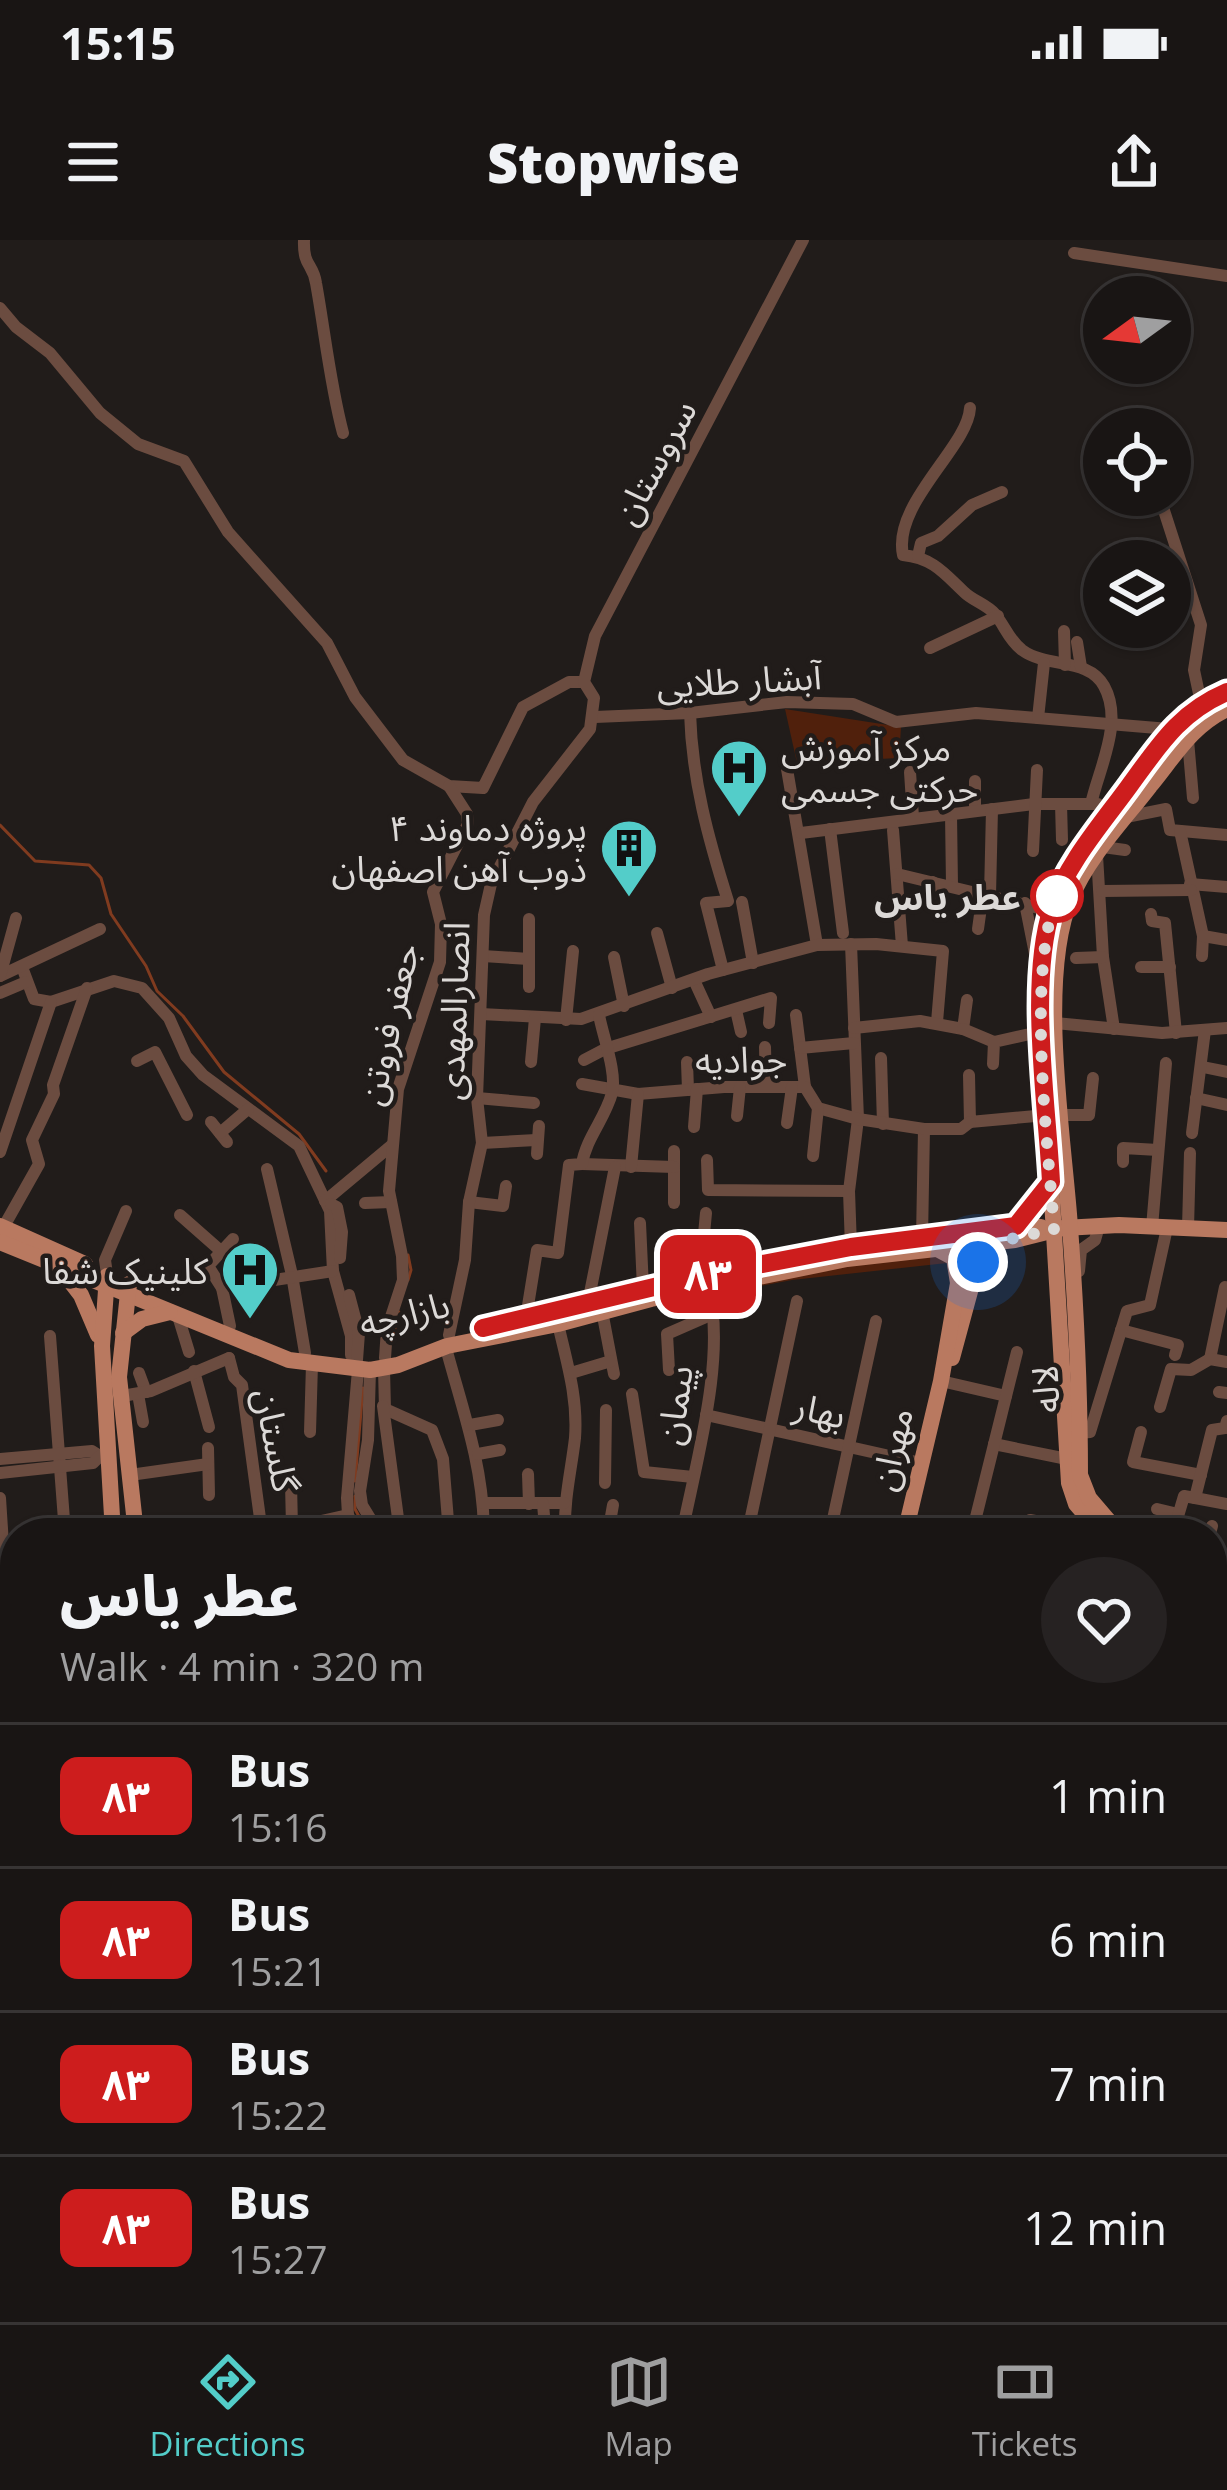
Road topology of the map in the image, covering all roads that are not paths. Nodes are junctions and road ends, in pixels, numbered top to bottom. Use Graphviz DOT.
graph roads {
  1 [pos="304,240"];
  2 [pos="802,240"];
  3 [pos="1074,253"];
  4 [pos="1227,276"];
  5 [pos="0,308"];
  6 [pos="970,409"];
  7 [pos="343,433"];
  8 [pos="1002,492"];
  9 [pos="1166,516"];
  10 [pos="917,556"];
  11 [pos="998,616"];
  12 [pos="1064,631"];
  13 [pos="1077,642"];
  14 [pos="930,648"];
  15 [pos="1044,663"];
  16 [pos="1065,665"];
  17 [pos="1082,667"];
  18 [pos="584,682"];
  19 [pos="1227,692"];
  20 [pos="1201,703"];
  21 [pos="1227,709"];
  22 [pos="690,713"];
  23 [pos="595,717"];
  24 [pos="1038,718"];
  25 [pos="1112,725"];
  26 [pos="1169,729"];
  27 [pos="1188,738"];
  28 [pos="787,769"];
  29 [pos="1037,770"];
  30 [pos="1151,770"];
  31 [pos="910,772"];
  32 [pos="975,782"];
  33 [pos="449,786"];
  34 [pos="1193,799"];
  35 [pos="1034,804"];
  36 [pos="1061,804"];
  37 [pos="1091,804"];
  38 [pos="992,809"];
  39 [pos="975,810"];
  40 [pos="951,814"];
  41 [pos="1115,814"];
  42 [pos="913,818"];
  43 [pos="830,829"];
  44 [pos="893,830"];
  45 [pos="1180,831"];
  46 [pos="801,833"];
  47 [pos="1227,835"];
  48 [pos="1062,839"];
  49 [pos="1034,850"];
  50 [pos="1125,850"];
  51 [pos="1097,862"];
  52 [pos="897,874"];
  53 [pos="933,882"];
  54 [pos="952,886"];
  55 [pos="1227,887"];
  56 [pos="1102,892"];
  57 [pos="1183,892"];
  58 [pos="987,894"];
  59 [pos="929,901"];
  60 [pos="742,902"];
  61 [pos="1024,903"];
  62 [pos="1051,911"];
  63 [pos="1151,914"];
  64 [pos="16,917"];
  65 [pos="530,919"];
  66 [pos="978,928"];
  67 [pos="100,929"];
  68 [pos="657,933"];
  69 [pos="1203,936"];
  70 [pos="847,938"];
  71 [pos="1227,940"];
  72 [pos="817,945"];
  73 [pos="902,946"];
  74 [pos="1052,946"];
  75 [pos="573,951"];
  76 [pos="483,956"];
  77 [pos="1202,956"];
  78 [pos="614,957"];
  79 [pos="1103,957"];
  80 [pos="1076,958"];
  81 [pos="529,959"];
  82 [pos="753,963"];
  83 [pos="22,967"];
  84 [pos="1141,967"];
  85 [pos="1170,967"];
  86 [pos="723,970"];
  87 [pos="0,976"];
  88 [pos="694,980"];
  89 [pos="26,982"];
  90 [pos="529,987"];
  91 [pos="87,988"];
  92 [pos="672,988"];
  93 [pos="1042,988"];
  94 [pos="0,993"];
  95 [pos="968,1000"];
  96 [pos="51,1002"];
  97 [pos="624,1006"];
  98 [pos="736,1010"];
  99 [pos="481,1014"];
  100 [pos="599,1015"];
  101 [pos="796,1015"];
  102 [pos="711,1017"];
  103 [pos="535,1018"];
  104 [pos="566,1020"];
  105 [pos="937,1022"];
  106 [pos="769,1023"];
  107 [pos="1049,1027"];
  108 [pos="1108,1028"];
  109 [pos="1227,1028"];
  110 [pos="963,1029"];
  111 [pos="1205,1030"];
  112 [pos="741,1032"];
  113 [pos="1176,1034"];
  114 [pos="854,1036"];
  115 [pos="994,1042"];
  116 [pos="1099,1045"];
  117 [pos="765,1047"];
  118 [pos="800,1048"];
  119 [pos="605,1049"];
  120 [pos="186,1055"];
  121 [pos="881,1058"];
  122 [pos="584,1060"];
  123 [pos="136,1061"];
  124 [pos="687,1062"];
  125 [pos="532,1063"];
  126 [pos="993,1064"];
  127 [pos="1166,1064"];
  128 [pos="1203,1067"];
  129 [pos="164,1070"];
  130 [pos="1227,1072"];
  131 [pos="968,1076"];
  132 [pos="1093,1078"];
  133 [pos="582,1084"];
  134 [pos="25,1086"];
  135 [pos="614,1087"];
  136 [pos="740,1087"];
  137 [pos="766,1087"];
  138 [pos="798,1087"];
  139 [pos="693,1090"];
  140 [pos="0,1094"];
  141 [pos="54,1094"];
  142 [pos="638,1094"];
  143 [pos="477,1098"];
  144 [pos="19,1101"];
  145 [pos="534,1103"];
  146 [pos="1196,1104"];
  147 [pos="1227,1106"];
  148 [pos="248,1108"];
  149 [pos="818,1108"];
  150 [pos="1053,1114"];
  151 [pos="187,1115"];
  152 [pos="737,1116"];
  153 [pos="858,1120"];
  154 [pos="970,1122"];
  155 [pos="787,1123"];
  156 [pos="883,1124"];
  157 [pos="694,1127"];
  158 [pos="924,1129"];
  159 [pos="219,1132"];
  160 [pos="1192,1133"];
  161 [pos="537,1140"];
  162 [pos="482,1143"];
  163 [pos="392,1145"];
  164 [pos="1158,1150"];
  165 [pos="674,1151"];
  166 [pos="0,1152"];
  167 [pos="1190,1153"];
  168 [pos="813,1156"];
  169 [pos="706,1160"];
  170 [pos="1123,1162"];
  171 [pos="582,1164"];
  172 [pos="615,1167"];
  173 [pos="632,1167"];
  174 [pos="674,1167"];
  175 [pos="267,1169"];
  176 [pos="1190,1175"];
  177 [pos="1210,1177"];
  178 [pos="1051,1182"];
  179 [pos="506,1186"];
  180 [pos="849,1191"];
  181 [pos="325,1201"];
  182 [pos="391,1202"];
  183 [pos="469,1202"];
  184 [pos="674,1203"];
  185 [pos="365,1204"];
  186 [pos="126,1211"];
  187 [pos="706,1213"];
  188 [pos="180,1215"];
  189 [pos="640,1223"];
  190 [pos="1099,1226"];
  191 [pos="1160,1228"];
  192 [pos="1188,1228"];
  193 [pos="1062,1229"];
  194 [pos="1227,1230"];
  195 [pos="1,1232"];
  196 [pos="1010,1236"];
  197 [pos="233,1239"];
  198 [pos="928,1244"];
  199 [pos="851,1247"];
  200 [pos="222,1252"];
  201 [pos="1063,1261"];
  202 [pos="978,1262"];
  203 [pos="57,1264"];
  204 [pos="958,1268"];
  205 [pos="333,1271"];
  206 [pos="292,1276"];
  207 [pos="704,1281"];
  208 [pos="106,1287"];
  209 [pos="1225,1287"];
  210 [pos="222,1288"];
  211 [pos="128,1294"];
  212 [pos="640,1294"];
  213 [pos="797,1301"];
  214 [pos="595,1307"];
  215 [pos="1071,1309"];
  216 [pos="715,1313"];
  217 [pos="174,1314"];
  218 [pos="526,1318"];
  219 [pos="876,1321"];
  220 [pos="559,1324"];
  221 [pos="1121,1330"];
  222 [pos="233,1333"];
  223 [pos="123,1334"];
  224 [pos="50,1336"];
  225 [pos="445,1342"];
  226 [pos="103,1349"];
  227 [pos="189,1352"];
  228 [pos="1018,1352"];
  229 [pos="1175,1355"];
  230 [pos="229,1358"];
  231 [pos="308,1359"];
  232 [pos="1210,1359"];
  233 [pos="1227,1362"];
  234 [pos="371,1365"];
  235 [pos="669,1370"];
  236 [pos="194,1371"];
  237 [pos="140,1372"];
  238 [pos="572,1373"];
  239 [pos="940,1381"];
  240 [pos="370,1392"];
  241 [pos="632,1394"];
  242 [pos="127,1396"];
  243 [pos="1006,1396"];
  244 [pos="1160,1407"];
  245 [pos="385,1409"];
  246 [pos="606,1410"];
  247 [pos="247,1412"];
  248 [pos="706,1414"];
  249 [pos="230,1415"];
  250 [pos="498,1420"];
  251 [pos="1227,1421"];
  252 [pos="143,1422"];
  253 [pos="209,1427"];
  254 [pos="770,1429"];
  255 [pos="310,1432"];
  256 [pos="468,1432"];
  257 [pos="1141,1432"];
  258 [pos="1080,1433"];
  259 [pos="605,1436"];
  260 [pos="389,1437"];
  261 [pos="575,1437"];
  262 [pos="368,1440"];
  263 [pos="994,1444"];
  264 [pos="849,1447"];
  265 [pos="208,1448"];
  266 [pos="500,1450"];
  267 [pos="478,1454"];
  268 [pos="1067,1459"];
  269 [pos="0,1460"];
  270 [pos="60,1460"];
  271 [pos="921,1463"];
  272 [pos="208,1464"];
  273 [pos="0,1473"];
  274 [pos="527,1474"];
  275 [pos="130,1475"];
  276 [pos="1201,1475"];
  277 [pos="693,1477"];
  278 [pos="291,1483"];
  279 [pos="604,1483"];
  280 [pos="209,1495"];
  281 [pos="1195,1498"];
  282 [pos="1226,1501"];
  283 [pos="483,1503"];
  284 [pos="564,1503"];
  285 [pos="536,1504"];
  286 [pos="1076,1504"];
  287 [pos="613,1505"];
  288 [pos="1157,1509"];
  289 [pos="1178,1514"];
  290 [pos="348,1515"];
  291 [pos="64,1518"];
  292 [pos="115,1518"];
  293 [pos="134,1518"];
  294 [pos="263,1518"];
  295 [pos="292,1518"];
  296 [pos="342,1518"];
  297 [pos="350,1518"];
  298 [pos="370,1518"];
  299 [pos="398,1518"];
  300 [pos="448,1518"];
  301 [pos="485,1518"];
  302 [pos="541,1518"];
  303 [pos="564,1518"];
  304 [pos="611,1518"];
  305 [pos="685,1518"];
  306 [pos="751,1518"];
  307 [pos="833,1518"];
  308 [pos="908,1518"];
  309 [pos="976,1518"];
  310 [pos="1073,1518"];
  311 [pos="1088,1518"];
  312 [pos="1107,1518"];
  313 [pos="1177,1518"];
  1 -- 7 [label="street"];
  2 -- 18 [label="street, سروستان"];
  3 -- 4 [label="street"];
  5 -- 33 [label="street"];
  6 -- 10 [label="street"];
  8 -- 10 [label="street"];
  9 -- 20 [label="street"];
  10 -- 11 [label="street"];
  11 -- 14 [label="street"];
  11 -- 15 [label="street"];
  12 -- 16 [label="street"];
  13 -- 17 [label="street"];
  15 -- 16 [label="street"];
  15 -- 24 [label="street"];
  16 -- 17 [label="street"];
  17 -- 25 [label="street"];
  18 -- 23 [label="street"];
  18 -- 33 [label="street"];
  19 -- 20 [label="main road"];
  20 -- 26 [label="main road"];
  21 -- 27 [label="main road"];
  22 -- 23 [label="street, آبشار طلایی"];
  22 -- 24 [label="street, آبشار طلایی"];
  22 -- 86 [label="street"];
  23 -- 76 [label="street, انصارالمهدی"];
  24 -- 25 [label="street, آبشار طلایی"];
  25 -- 26 [label="street, آبشار طلایی"];
  25 -- 37 [label="street"];
  26 -- 30 [label="main road"];
  27 -- 30 [label="main road"];
  27 -- 34 [label="street"];
  28 -- 46 [label="street"];
  29 -- 35 [label="street"];
  30 -- 41 [label="main road"];
  31 -- 42 [label="street"];
  32 -- 39 [label="street"];
  33 -- 163 [label="street, جعفر فروتن"];
  35 -- 36 [label="street"];
  35 -- 38 [label="street"];
  35 -- 49 [label="street"];
  36 -- 37 [label="street"];
  36 -- 48 [label="street"];
  37 -- 41 [label="street"];
  38 -- 39 [label="street"];
  38 -- 58 [label="street"];
  39 -- 40 [label="street"];
  40 -- 42 [label="street"];
  40 -- 54 [label="street"];
  41 -- 45 [label="street"];
  41 -- 51 [label="main road"];
  41 -- 62 [label="main road"];
  42 -- 43 [label="street"];
  43 -- 46 [label="street"];
  43 -- 70 [label="street"];
  44 -- 52 [label="street"];
  45 -- 47 [label="street"];
  45 -- 57 [label="street"];
  46 -- 72 [label="street"];
  50 -- 51 [label="street"];
  51 -- 56 [label="street"];
  51 -- 74 [label="main road"];
  52 -- 53 [label="street"];
  52 -- 73 [label="street"];
  53 -- 54 [label="street"];
  53 -- 59 [label="street"];
  54 -- 58 [label="street"];
  55 -- 57 [label="street"];
  56 -- 57 [label="street"];
  56 -- 79 [label="street"];
  57 -- 69 [label="street"];
  58 -- 61 [label="street"];
  58 -- 66 [label="street"];
  60 -- 82 [label="street"];
  61 -- 62 [label="street"];
  61 -- 93 [label="street"];
  62 -- 74 [label="main road"];
  63 -- 85 [label="street"];
  64 -- 87 [label="street"];
  65 -- 81 [label="street"];
  67 -- 83 [label="street"];
  68 -- 92 [label="street"];
  69 -- 71 [label="street"];
  69 -- 77 [label="street"];
  70 -- 72 [label="street"];
  70 -- 73 [label="street"];
  70 -- 114 [label="street"];
  72 -- 82 [label="street"];
  73 -- 105 [label="street"];
  74 -- 93 [label="main road"];
  74 -- 107 [label="main road"];
  75 -- 104 [label="street"];
  76 -- 81 [label="street"];
  76 -- 99 [label="street, انصارالمهدی"];
  78 -- 97 [label="street"];
  79 -- 80 [label="street"];
  79 -- 108 [label="street"];
  81 -- 90 [label="street"];
  82 -- 86 [label="street"];
  83 -- 87 [label="street"];
  83 -- 89 [label="street"];
  84 -- 85 [label="street"];
  85 -- 113 [label="street"];
  86 -- 88 [label="street"];
  88 -- 92 [label="street"];
  88 -- 102 [label="street"];
  89 -- 94 [label="street"];
  89 -- 96 [label="street"];
  91 -- 96 [label="street"];
  91 -- 120 [label="street"];
  91 -- 141 [label="street"];
  92 -- 97 [label="street"];
  93 -- 107 [label="main road"];
  95 -- 110 [label="street"];
  96 -- 134 [label="street"];
  97 -- 100 [label="street"];
  98 -- 102 [label="street"];
  98 -- 106 [label="street"];
  98 -- 112 [label="street"];
  99 -- 103 [label="street"];
  99 -- 143 [label="street, انصارالمهدی"];
  100 -- 104 [label="street"];
  100 -- 119 [label="street"];
  101 -- 118 [label="street"];
  102 -- 119 [label="street"];
  103 -- 104 [label="street"];
  103 -- 125 [label="street"];
  105 -- 110 [label="street"];
  105 -- 114 [label="street"];
  107 -- 108 [label="street"];
  107 -- 115 [label="street"];
  107 -- 150 [label="main road"];
  108 -- 113 [label="street"];
  108 -- 116 [label="street"];
  109 -- 111 [label="street"];
  110 -- 115 [label="street"];
  111 -- 113 [label="street"];
  111 -- 128 [label="street"];
  114 -- 118 [label="street"];
  114 -- 153 [label="street"];
  115 -- 126 [label="street"];
  117 -- 137 [label="street"];
  118 -- 138 [label="street"];
  119 -- 122 [label="street"];
  119 -- 135 [label="street"];
  120 -- 129 [label="street"];
  120 -- 148 [label="street"];
  121 -- 156 [label="street"];
  123 -- 129 [label="street"];
  124 -- 139 [label="street"];
  127 -- 164 [label="street"];
  128 -- 130 [label="street"];
  128 -- 146 [label="street"];
  129 -- 151 [label="street"];
  131 -- 154 [label="street"];
  132 -- 150 [label="street"];
  133 -- 135 [label="street, جوادیه"];
  134 -- 141 [label="street"];
  134 -- 144 [label="street"];
  135 -- 142 [label="street, جوادیه"];
  135 -- 171 [label="street"];
  136 -- 137 [label="street, جوادیه"];
  136 -- 139 [label="street, جوادیه"];
  136 -- 152 [label="street"];
  137 -- 138 [label="street, جوادیه"];
  138 -- 149 [label="street, جوادیه"];
  138 -- 155 [label="street"];
  139 -- 142 [label="street, جوادیه"];
  139 -- 157 [label="street"];
  140 -- 144 [label="street"];
  141 -- 195 [label="street"];
  142 -- 173 [label="street"];
  143 -- 145 [label="street"];
  143 -- 162 [label="street, انصارالمهدی"];
  144 -- 166 [label="street"];
  146 -- 147 [label="street"];
  146 -- 160 [label="street"];
  148 -- 159 [label="street"];
  148 -- 181 [label="street"];
  149 -- 153 [label="street, جوادیه"];
  149 -- 168 [label="street"];
  150 -- 154 [label="street"];
  150 -- 178 [label="main road"];
  150 -- 193 [label="main road"];
  153 -- 156 [label="street, جوادیه"];
  153 -- 180 [label="street"];
  154 -- 158 [label="street, جوادیه"];
  156 -- 158 [label="street, جوادیه"];
  158 -- 198 [label="street"];
  161 -- 162 [label="street"];
  162 -- 183 [label="street, انصارالمهدی"];
  163 -- 181 [label="street"];
  163 -- 182 [label="street, جعفر فروتن"];
  164 -- 170 [label="street"];
  164 -- 191 [label="street"];
  165 -- 174 [label="street"];
  167 -- 176 [label="street"];
  169 -- 180 [label="street"];
  171 -- 172 [label="street"];
  171 -- 218 [label="street"];
  172 -- 173 [label="street"];
  172 -- 214 [label="street"];
  173 -- 174 [label="street"];
  174 -- 184 [label="street"];
  175 -- 206 [label="street"];
  176 -- 177 [label="street"];
  176 -- 192 [label="street"];
  178 -- 193 [label="main road"];
  178 -- 196 [label="main road"];
  179 -- 183 [label="street"];
  180 -- 199 [label="street"];
  181 -- 205 [label="street"];
  181 -- 234 [label="street"];
  182 -- 185 [label="street"];
  182 -- 234 [label="street, جعفر فروتن"];
  183 -- 225 [label="street, انصارالمهدی"];
  186 -- 208 [label="street"];
  187 -- 207 [label="street, پیمان"];
  188 -- 200 [label="street"];
  189 -- 212 [label="street"];
  190 -- 191 [label="main road, بازارچه"];
  190 -- 193 [label="main road, بازارچه"];
  190 -- 201 [label="main road"];
  190 -- 215 [label="street"];
  191 -- 192 [label="main road, بازارچه"];
  191 -- 221 [label="street"];
  192 -- 194 [label="main road, بازارچه"];
  193 -- 196 [label="main road, بازارچه"];
  193 -- 201 [label="main road, لاله"];
  195 -- 203 [label="main road, بازارچه"];
  195 -- 208 [label="main road, بازارچه"];
  196 -- 198 [label="main road, بازارچه"];
  196 -- 201 [label="main road"];
  196 -- 202 [label="main road"];
  197 -- 200 [label="street"];
  198 -- 199 [label="main road, بازارچه"];
  198 -- 204 [label="main road"];
  198 -- 207 [label="main road, بازارچه"];
  199 -- 207 [label="main road, بازارچه"];
  200 -- 210 [label="street"];
  201 -- 215 [label="main road, لاله"];
  202 -- 204 [label="street"];
  202 -- 239 [label="main road, مهران"];
  203 -- 208 [label="main road, بازارچه"];
  203 -- 226 [label="main road"];
  204 -- 239 [label="main road, مهران"];
  205 -- 206 [label="street"];
  205 -- 234 [label="street"];
  206 -- 210 [label="street"];
  206 -- 231 [label="street"];
  207 -- 212 [label="main road, بازارچه"];
  207 -- 216 [label="street, پیمان"];
  208 -- 211 [label="main road, بازارچه"];
  208 -- 226 [label="main road"];
  209 -- 232 [label="street"];
  210 -- 222 [label="street"];
  211 -- 217 [label="main road, بازارچه"];
  211 -- 222 [label="main road, بازارچه"];
  211 -- 223 [label="main road"];
  212 -- 214 [label="main road, بازارچه"];
  213 -- 254 [label="street"];
  214 -- 218 [label="main road, بازارچه"];
  214 -- 220 [label="main road, بازارچه"];
  214 -- 238 [label="street"];
  215 -- 258 [label="main road, لاله"];
  215 -- 268 [label="main road, لاله"];
  216 -- 235 [label="street"];
  216 -- 248 [label="street, پیمان"];
  217 -- 222 [label="main road, بازارچه"];
  217 -- 223 [label="main road"];
  217 -- 227 [label="street"];
  218 -- 225 [label="main road, بازارچه"];
  219 -- 264 [label="street"];
  220 -- 225 [label="main road, بازارچه"];
  220 -- 238 [label="street"];
  221 -- 229 [label="street"];
  221 -- 258 [label="street"];
  222 -- 230 [label="street"];
  222 -- 231 [label="main road, بازارچه"];
  223 -- 242 [label="main road"];
  224 -- 270 [label="street"];
  225 -- 234 [label="main road, بازارچه"];
  225 -- 256 [label="street"];
  226 -- 242 [label="main road"];
  228 -- 243 [label="street"];
  230 -- 236 [label="street"];
  230 -- 247 [label="street, گلستان"];
  231 -- 234 [label="main road, بازارچه"];
  231 -- 255 [label="street"];
  232 -- 233 [label="street"];
  232 -- 244 [label="street"];
  234 -- 240 [label="street"];
  234 -- 245 [label="street"];
  234 -- 290 [label="street"];
  236 -- 242 [label="street"];
  236 -- 253 [label="street"];
  237 -- 242 [label="street"];
  238 -- 261 [label="street"];
  239 -- 243 [label="street"];
  239 -- 271 [label="main road, مهران"];
  240 -- 245 [label="street"];
  240 -- 262 [label="street"];
  241 -- 277 [label="street"];
  242 -- 252 [label="street"];
  242 -- 275 [label="main road"];
  242 -- 292 [label="main road"];
  243 -- 263 [label="street"];
  245 -- 260 [label="street"];
  245 -- 300 [label="street"];
  246 -- 259 [label="street"];
  247 -- 249 [label="street"];
  247 -- 294 [label="street, گلستان"];
  248 -- 254 [label="street, بهار"];
  248 -- 277 [label="street, پیمان"];
  250 -- 256 [label="street"];
  251 -- 276 [label="street"];
  254 -- 264 [label="street, بهار"];
  254 -- 306 [label="street"];
  256 -- 267 [label="street"];
  257 -- 276 [label="street"];
  258 -- 312 [label="main road, لاله"];
  259 -- 261 [label="street"];
  259 -- 279 [label="street"];
  260 -- 262 [label="street"];
  260 -- 299 [label="street"];
  261 -- 284 [label="street"];
  262 -- 298 [label="street"];
  263 -- 268 [label="street"];
  263 -- 309 [label="street"];
  264 -- 271 [label="street, بهار"];
  264 -- 307 [label="street"];
  265 -- 272 [label="street"];
  266 -- 267 [label="street"];
  267 -- 283 [label="street"];
  268 -- 286 [label="main road, لاله"];
  269 -- 270 [label="street"];
  270 -- 273 [label="street"];
  270 -- 291 [label="street"];
  271 -- 308 [label="main road, مهران"];
  272 -- 275 [label="street"];
  272 -- 280 [label="street"];
  274 -- 285 [label="street"];
  275 -- 293 [label="main road"];
  276 -- 281 [label="street"];
  277 -- 305 [label="street, پیمان"];
  278 -- 295 [label="street"];
  281 -- 282 [label="street"];
  281 -- 289 [label="street"];
  283 -- 285 [label="street"];
  283 -- 301 [label="street"];
  284 -- 285 [label="street"];
  284 -- 303 [label="street"];
  285 -- 302 [label="street"];
  286 -- 310 [label="street"];
  286 -- 311 [label="main road, لاله"];
  287 -- 304 [label="street"];
  288 -- 289 [label="street"];
  289 -- 313 [label="street"];
  290 -- 296 [label="street"];
  290 -- 297 [label="street"];
}
